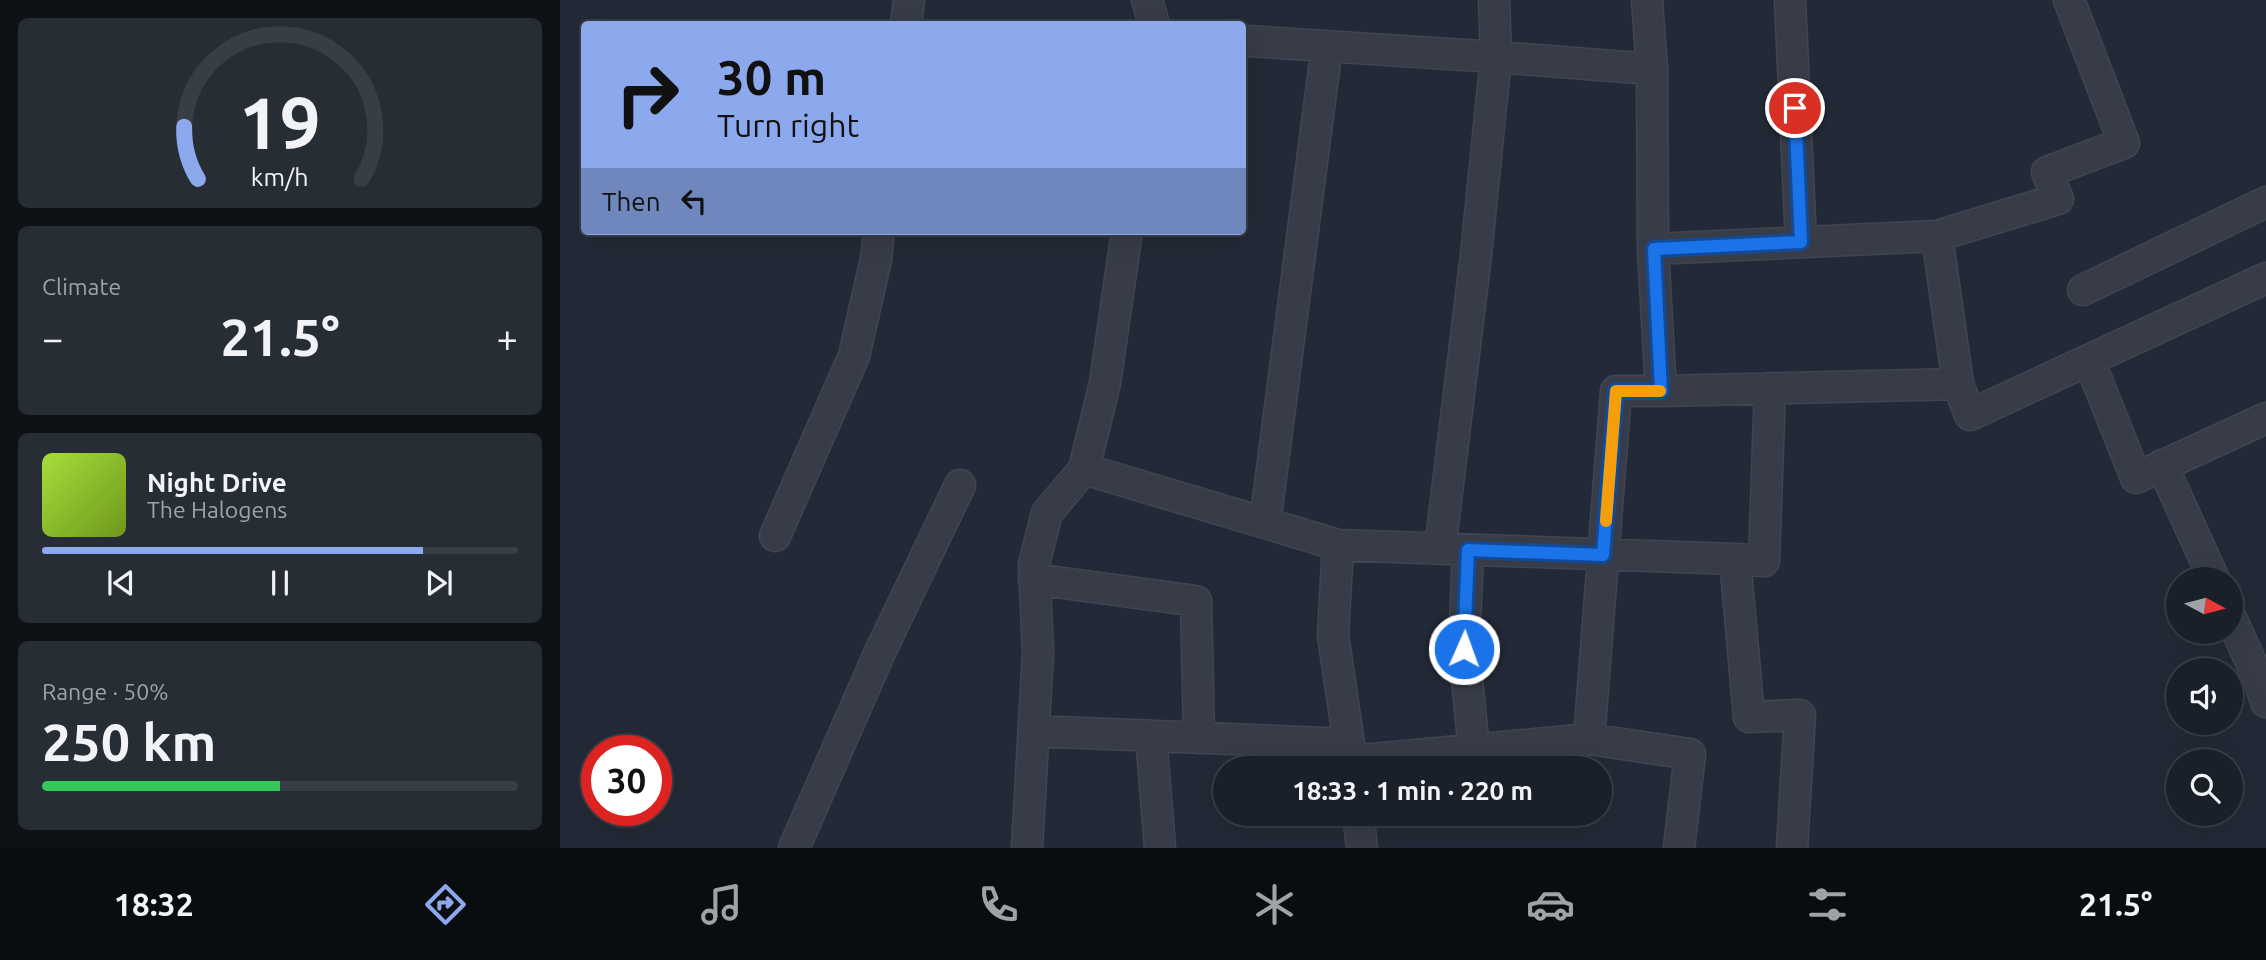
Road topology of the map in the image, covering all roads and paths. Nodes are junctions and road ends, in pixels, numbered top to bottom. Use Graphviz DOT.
graph roads {
  1 [pos="909,0"];
  2 [pos="1147,0"];
  3 [pos="1494,0"];
  4 [pos="1647,0"];
  5 [pos="1790,0"];
  6 [pos="2069,0"];
  7 [pos="906,21"];
  8 [pos="1153,21"];
  9 [pos="1248,41"];
  10 [pos="1327,46"];
  11 [pos="1496,57"];
  12 [pos="1652,69"];
  13 [pos="2266,202"];
  14 [pos="879,235"];
  15 [pos="1126,235"];
  16 [pos="1937,236"];
  17 [pos="1801,242"];
  18 [pos="1654,249"];
  19 [pos="2266,278"];
  20 [pos="2083,290"];
  21 [pos="2089,360"];
  22 [pos="1958,384"];
  23 [pos="1770,388"];
  24 [pos="1661,391"];
  25 [pos="2266,418"];
  26 [pos="2162,465"];
  27 [pos="1084,469"];
  28 [pos="960,485"];
  29 [pos="1265,523"];
  30 [pos="775,536"];
  31 [pos="1338,545"];
  32 [pos="1454,549"];
  33 [pos="1603,555"];
  34 [pos="1735,559"];
  35 [pos="2209,567"];
  36 [pos="1034,579"];
  37 [pos="2243,644"];
  38 [pos="2266,702"];
  39 [pos="1034,731"];
  40 [pos="1151,736"];
  41 [pos="1199,738"];
  42 [pos="1589,739"];
  43 [pos="1474,750"];
  44 [pos="1336,756"];
  45 [pos="1351,756"];
  46 [pos="1382,756"];
  47 [pos="1359,826"];
  48 [pos="794,848"];
  49 [pos="1027,848"];
  50 [pos="1160,848"];
  51 [pos="1362,848"];
  52 [pos="1679,848"];
  53 [pos="1792,848"];
  1 -- 7 [label="street"];
  2 -- 8 [label="street"];
  3 -- 11 [label="street"];
  4 -- 12 [label="street"];
  5 -- 17 [label="street"];
  6 -- 16 [label="street"];
  9 -- 10 [label="street"];
  10 -- 11 [label="street"];
  10 -- 29 [label="street"];
  11 -- 12 [label="street"];
  11 -- 32 [label="street"];
  12 -- 18 [label="street"];
  13 -- 20 [label="street"];
  14 -- 30 [label="street"];
  15 -- 27 [label="street"];
  16 -- 17 [label="street"];
  16 -- 22 [label="street"];
  17 -- 18 [label="street"];
  18 -- 24 [label="street"];
  19 -- 21 [label="street"];
  21 -- 22 [label="street"];
  21 -- 26 [label="street"];
  22 -- 23 [label="street"];
  23 -- 24 [label="street"];
  23 -- 34 [label="street"];
  24 -- 33 [label="street"];
  25 -- 26 [label="street"];
  26 -- 35 [label="street"];
  27 -- 29 [label="street"];
  27 -- 36 [label="street"];
  28 -- 48 [label="street"];
  29 -- 31 [label="street"];
  31 -- 32 [label="street"];
  31 -- 45 [label="street"];
  32 -- 33 [label="street"];
  32 -- 43 [label="street"];
  33 -- 34 [label="street"];
  33 -- 42 [label="street"];
  34 -- 53 [label="street"];
  36 -- 39 [label="street"];
  36 -- 41 [label="street"];
  37 -- 38 [label="street"];
  39 -- 40 [label="street"];
  39 -- 49 [label="street"];
  40 -- 41 [label="street"];
  40 -- 50 [label="street"];
  41 -- 44 [label="street"];
  42 -- 43 [label="street"];
  42 -- 52 [label="street"];
  43 -- 46 [label="street"];
  47 -- 51 [label="street"];
}
